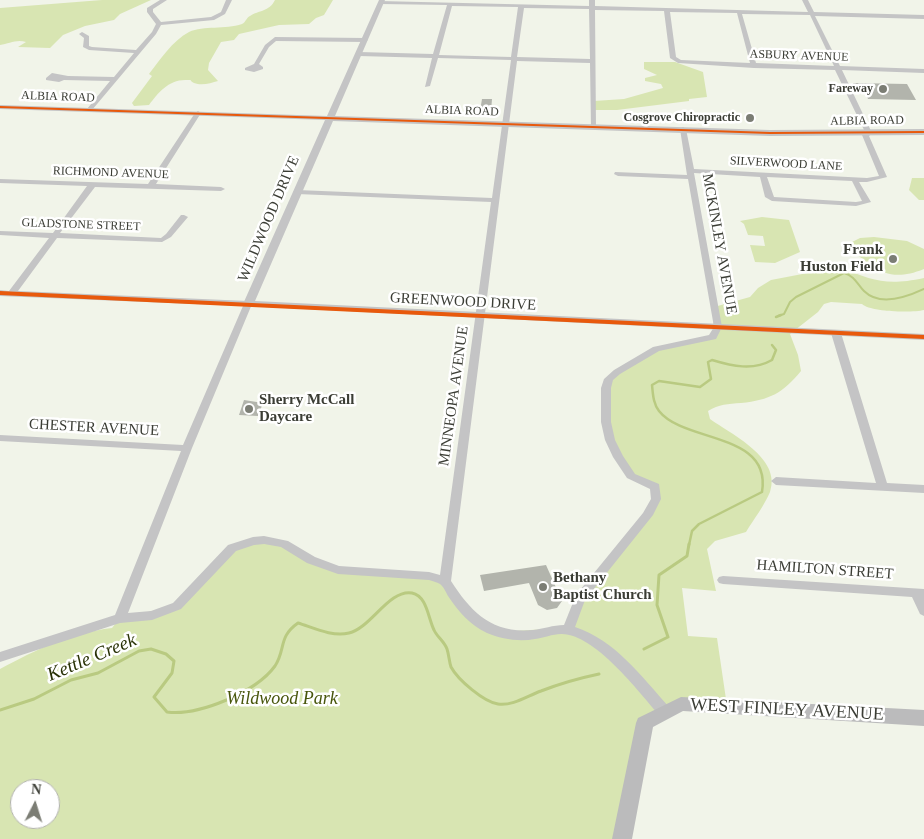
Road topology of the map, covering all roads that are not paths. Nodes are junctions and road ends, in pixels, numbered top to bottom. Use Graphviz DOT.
graph roads {
  1 [pos="164,0"];
  2 [pos="229,0"];
  3 [pos="592,0"];
  4 [pos="805,0"];
  5 [pos="381,1"];
  6 [pos="450,4"];
  7 [pos="520,6"];
  8 [pos="592,8"];
  9 [pos="666,10"];
  10 [pos="739,12"];
  11 [pos="812,14"];
  12 [pos="924,17"];
  13 [pos="159,24"];
  14 [pos="82,34"];
  15 [pos="365,40"];
  16 [pos="138,52"];
  17 [pos="359,54"];
  18 [pos="436,56"];
  19 [pos="514,59"];
  20 [pos="592,61"];
  21 [pos="256,64"];
  22 [pos="754,66"];
  23 [pos="838,68"];
  24 [pos="924,71"];
  25 [pos="65,78"];
  26 [pos="114,79"];
  27 [pos="427,86"];
  28 [pos="0,107"];
  29 [pos="90,109"];
  30 [pos="198,113"];
  31 [pos="330,118"];
  32 [pos="504,124"];
  33 [pos="594,126"];
  34 [pos="683,129"];
  35 [pos="924,132"];
  36 [pos="869,133"];
  37 [pos="618,174"];
  38 [pos="692,174"];
  39 [pos="763,176"];
  40 [pos="854,179"];
  41 [pos="0,181"];
  42 [pos="93,184"];
  43 [pos="151,186"];
  44 [pos="221,189"];
  45 [pos="297,192"];
  46 [pos="495,200"];
  47 [pos="184,217"];
  48 [pos="0,233"];
  49 [pos="55,235"];
  50 [pos="0,293"];
  51 [pos="12,293"];
  52 [pos="248,304"];
  53 [pos="479,315"];
  54 [pos="718,327"];
  55 [pos="836,333"];
  56 [pos="924,337"];
  57 [pos="0,438"];
  58 [pos="187,448"];
  59 [pos="776,481"];
  60 [pos="883,487"];
  61 [pos="924,489"];
  62 [pos="723,580"];
  63 [pos="445,582"];
  64 [pos="920,593"];
  65 [pos="924,611"];
  66 [pos="120,618"];
  67 [pos="568,629"];
  68 [pos="0,657"];
  69 [pos="664,712"];
  70 [pos="924,718"];
  71 [pos="622,839"];
  1 -- 13 [label="street"];
  2 -- 13 [label="street"];
  3 -- 8 [label="street"];
  4 -- 11 [label="street"];
  5 -- 6 [label="street"];
  5 -- 15 [label="street, WILDWOOD DRIVE"];
  6 -- 7 [label="street"];
  6 -- 18 [label="street"];
  7 -- 8 [label="street"];
  7 -- 19 [label="street, MINNEOPA AVENUE"];
  8 -- 9 [label="street"];
  8 -- 20 [label="street"];
  9 -- 10 [label="street"];
  9 -- 22 [label="street, ASBURY AVENUE"];
  10 -- 11 [label="street"];
  10 -- 22 [label="street"];
  11 -- 12 [label="street"];
  11 -- 23 [label="street"];
  13 -- 16 [label="street"];
  14 -- 16 [label="street"];
  15 -- 17 [label="street, WILDWOOD DRIVE"];
  15 -- 21 [label="street"];
  16 -- 26 [label="street"];
  17 -- 18 [label="street"];
  17 -- 31 [label="street, WILDWOOD DRIVE"];
  18 -- 19 [label="street"];
  18 -- 27 [label="street"];
  19 -- 20 [label="street"];
  19 -- 32 [label="street, MINNEOPA AVENUE"];
  20 -- 33 [label="street"];
  22 -- 23 [label="street, ASBURY AVENUE"];
  23 -- 24 [label="street, ASBURY AVENUE"];
  23 -- 36 [label="street"];
  25 -- 26 [label="street"];
  26 -- 29 [label="street"];
  28 -- 29 [label="street, ALBIA ROAD"];
  29 -- 30 [label="street, ALBIA ROAD"];
  30 -- 31 [label="street, ALBIA ROAD"];
  30 -- 43 [label="street"];
  31 -- 32 [label="street, ALBIA ROAD"];
  31 -- 45 [label="street, WILDWOOD DRIVE"];
  32 -- 33 [label="street, ALBIA ROAD"];
  32 -- 46 [label="street, MINNEOPA AVENUE"];
  33 -- 34 [label="street, ALBIA ROAD"];
  34 -- 36 [label="street, ALBIA ROAD"];
  34 -- 38 [label="street, MCKINLEY AVENUE"];
  35 -- 36 [label="street, ALBIA ROAD"];
  36 -- 40 [label="street, SILVERWOOD LANE"];
  37 -- 38 [label="street, SILVERWOOD LANE"];
  38 -- 39 [label="street, SILVERWOOD LANE"];
  38 -- 54 [label="street, MCKINLEY AVENUE"];
  39 -- 40 [label="street, SILVERWOOD LANE"];
  39 -- 40 [label="street"];
  41 -- 42 [label="street, RICHMOND AVENUE"];
  42 -- 43 [label="street, RICHMOND AVENUE"];
  42 -- 49 [label="street"];
  43 -- 44 [label="street, RICHMOND AVENUE"];
  45 -- 46 [label="street"];
  45 -- 52 [label="street, WILDWOOD DRIVE"];
  46 -- 53 [label="street, MINNEOPA AVENUE"];
  47 -- 49 [label="street, GLADSTONE STREET"];
  48 -- 49 [label="street, GLADSTONE STREET"];
  49 -- 51 [label="street"];
  50 -- 51 [label="street, GREENWOOD DRIVE"];
  51 -- 52 [label="street, GREENWOOD DRIVE"];
  52 -- 53 [label="street, GREENWOOD DRIVE"];
  52 -- 58 [label="street, WILDWOOD DRIVE"];
  53 -- 54 [label="street, GREENWOOD DRIVE"];
  53 -- 63 [label="street, MINNEOPA AVENUE"];
  54 -- 55 [label="street, GREENWOOD DRIVE"];
  54 -- 67 [label="street, MCKINLEY AVENUE"];
  55 -- 56 [label="street, GREENWOOD DRIVE"];
  55 -- 60 [label="street"];
  57 -- 58 [label="street, CHESTER AVENUE"];
  58 -- 66 [label="street, WILDWOOD DRIVE"];
  59 -- 60 [label="street"];
  60 -- 61 [label="street"];
  62 -- 64 [label="street, HAMILTON STREET"];
  63 -- 66 [label="street"];
  63 -- 67 [label="street"];
  64 -- 65 [label="street"];
  66 -- 68 [label="street"];
  67 -- 69 [label="street"];
  69 -- 70 [label="main road, WEST FINLEY AVENUE"];
  69 -- 71 [label="main road"];
}
